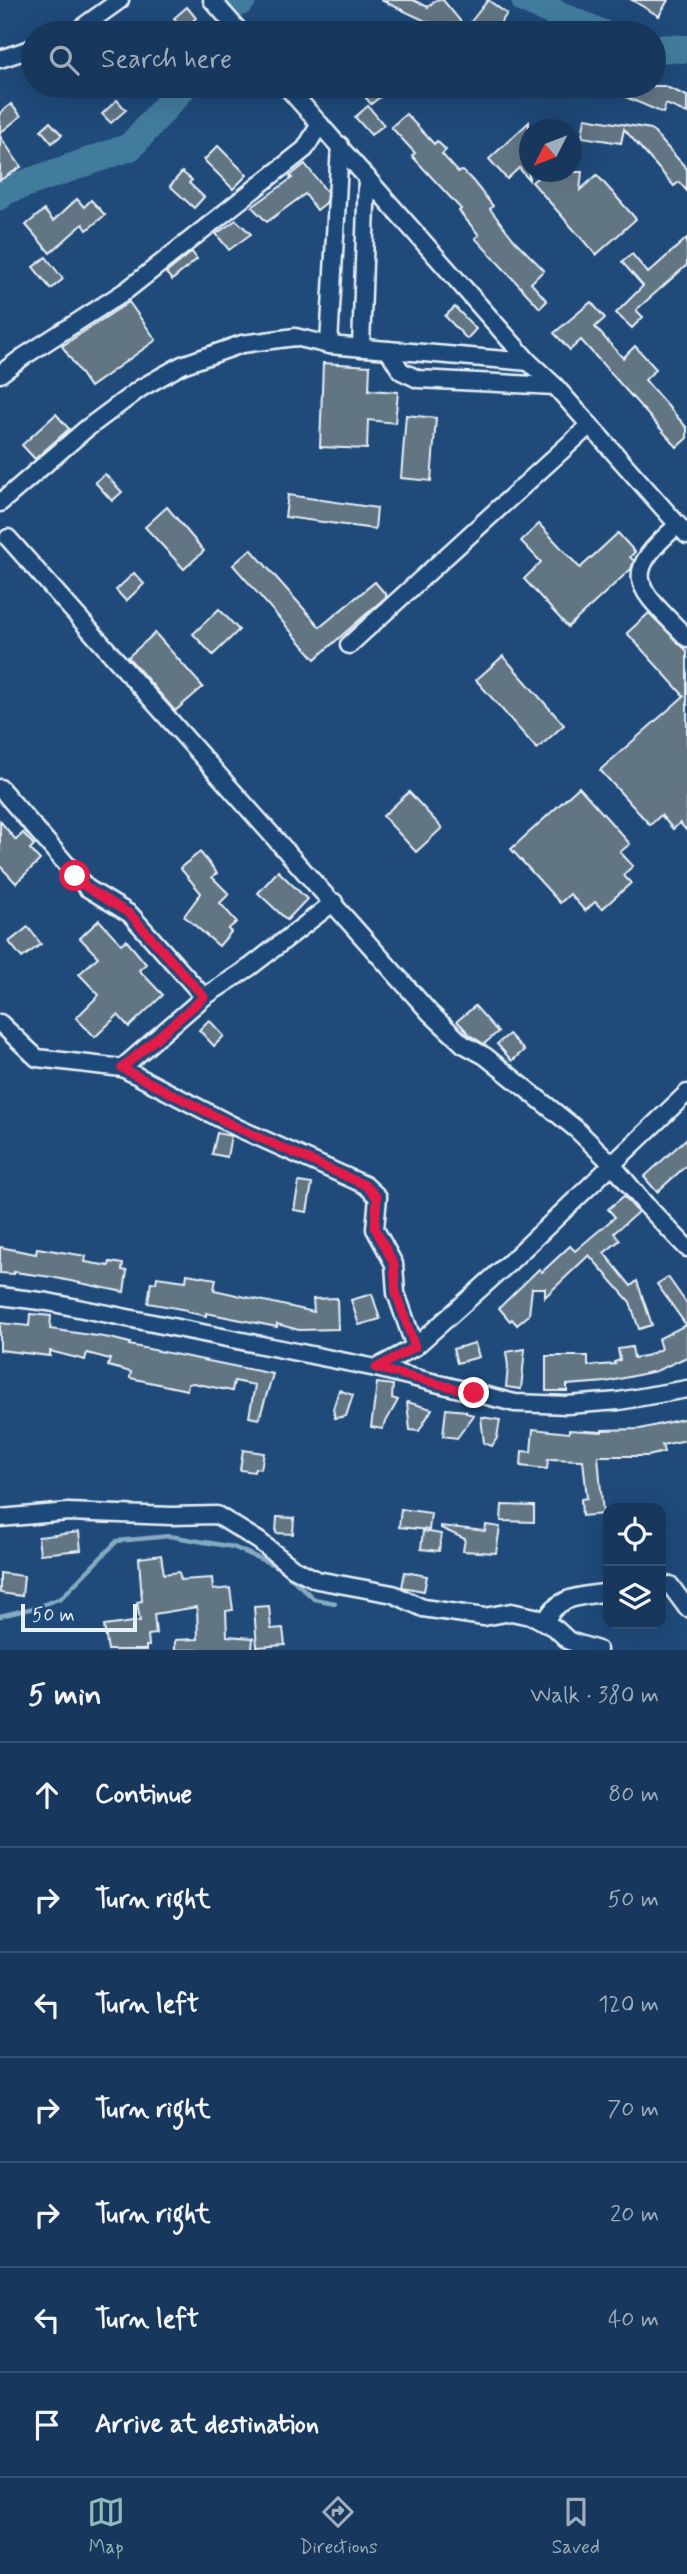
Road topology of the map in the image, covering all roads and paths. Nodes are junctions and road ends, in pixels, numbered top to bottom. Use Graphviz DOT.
graph roads {
  1 [pos="120,0"];
  2 [pos="212,0"];
  3 [pos="91,21"];
  4 [pos="230,21"];
  5 [pos="21,52"];
  6 [pos="0,59"];
  7 [pos="297,98"];
  8 [pos="320,124"];
  9 [pos="340,145"];
  10 [pos="367,177"];
  11 [pos="329,345"];
  12 [pos="362,348"];
  13 [pos="388,350"];
  14 [pos="529,362"];
  15 [pos="0,374"];
  16 [pos="555,386"];
  17 [pos="590,425"];
  18 [pos="0,503"];
  19 [pos="682,523"];
  20 [pos="8,538"];
  21 [pos="687,638"];
  22 [pos="349,645"];
  23 [pos="0,788"];
  24 [pos="334,902"];
  25 [pos="204,997"];
  26 [pos="0,1023"];
  27 [pos="122,1068"];
  28 [pos="687,1093"];
  29 [pos="611,1163"];
  30 [pos="687,1248"];
  31 [pos="0,1296"];
  32 [pos="415,1347"];
  33 [pos="376,1368"];
  34 [pos="687,1389"];
  35 [pos="0,1518"];
  36 [pos="687,1581"];
  37 [pos="666,1586"];
  38 [pos="666,1587"];
  39 [pos="603,1593"];
  40 [pos="687,1608"];
  41 [pos="545,1622"];
  42 [pos="591,1650"];
  43 [pos="598,1650"];
  1 -- 3 [label="street"];
  2 -- 4 [label="street"];
  5 -- 6 [label="street"];
  7 -- 8 [label="street"];
  8 -- 9 [label="street"];
  8 -- 15 [label="street"];
  9 -- 10 [label="street"];
  9 -- 11 [label="street"];
  10 -- 12 [label="street"];
  10 -- 14 [label="street"];
  11 -- 12 [label="street"];
  11 -- 18 [label="street"];
  12 -- 13 [label="street"];
  13 -- 14 [label="street"];
  13 -- 16 [label="street"];
  14 -- 16 [label="street"];
  16 -- 17 [label="street"];
  17 -- 19 [label="street"];
  17 -- 22 [label="street"];
  19 -- 21 [label="street"];
  20 -- 24 [label="street"];
  23 -- 25 [label="street"];
  24 -- 25 [label="street"];
  24 -- 29 [label="street"];
  25 -- 27 [label="street"];
  26 -- 27 [label="street"];
  27 -- 32 [label="street"];
  28 -- 29 [label="street"];
  29 -- 30 [label="street"];
  29 -- 32 [label="street"];
  31 -- 33 [label="street"];
  32 -- 33 [label="street"];
  33 -- 34 [label="street"];
  35 -- 41 [label="street"];
  36 -- 37 [label="street"];
  38 -- 40 [label="street"];
  39 -- 41 [label="street"];
  41 -- 42 [label="street"];
  42 -- 43 [label="street"];
}
